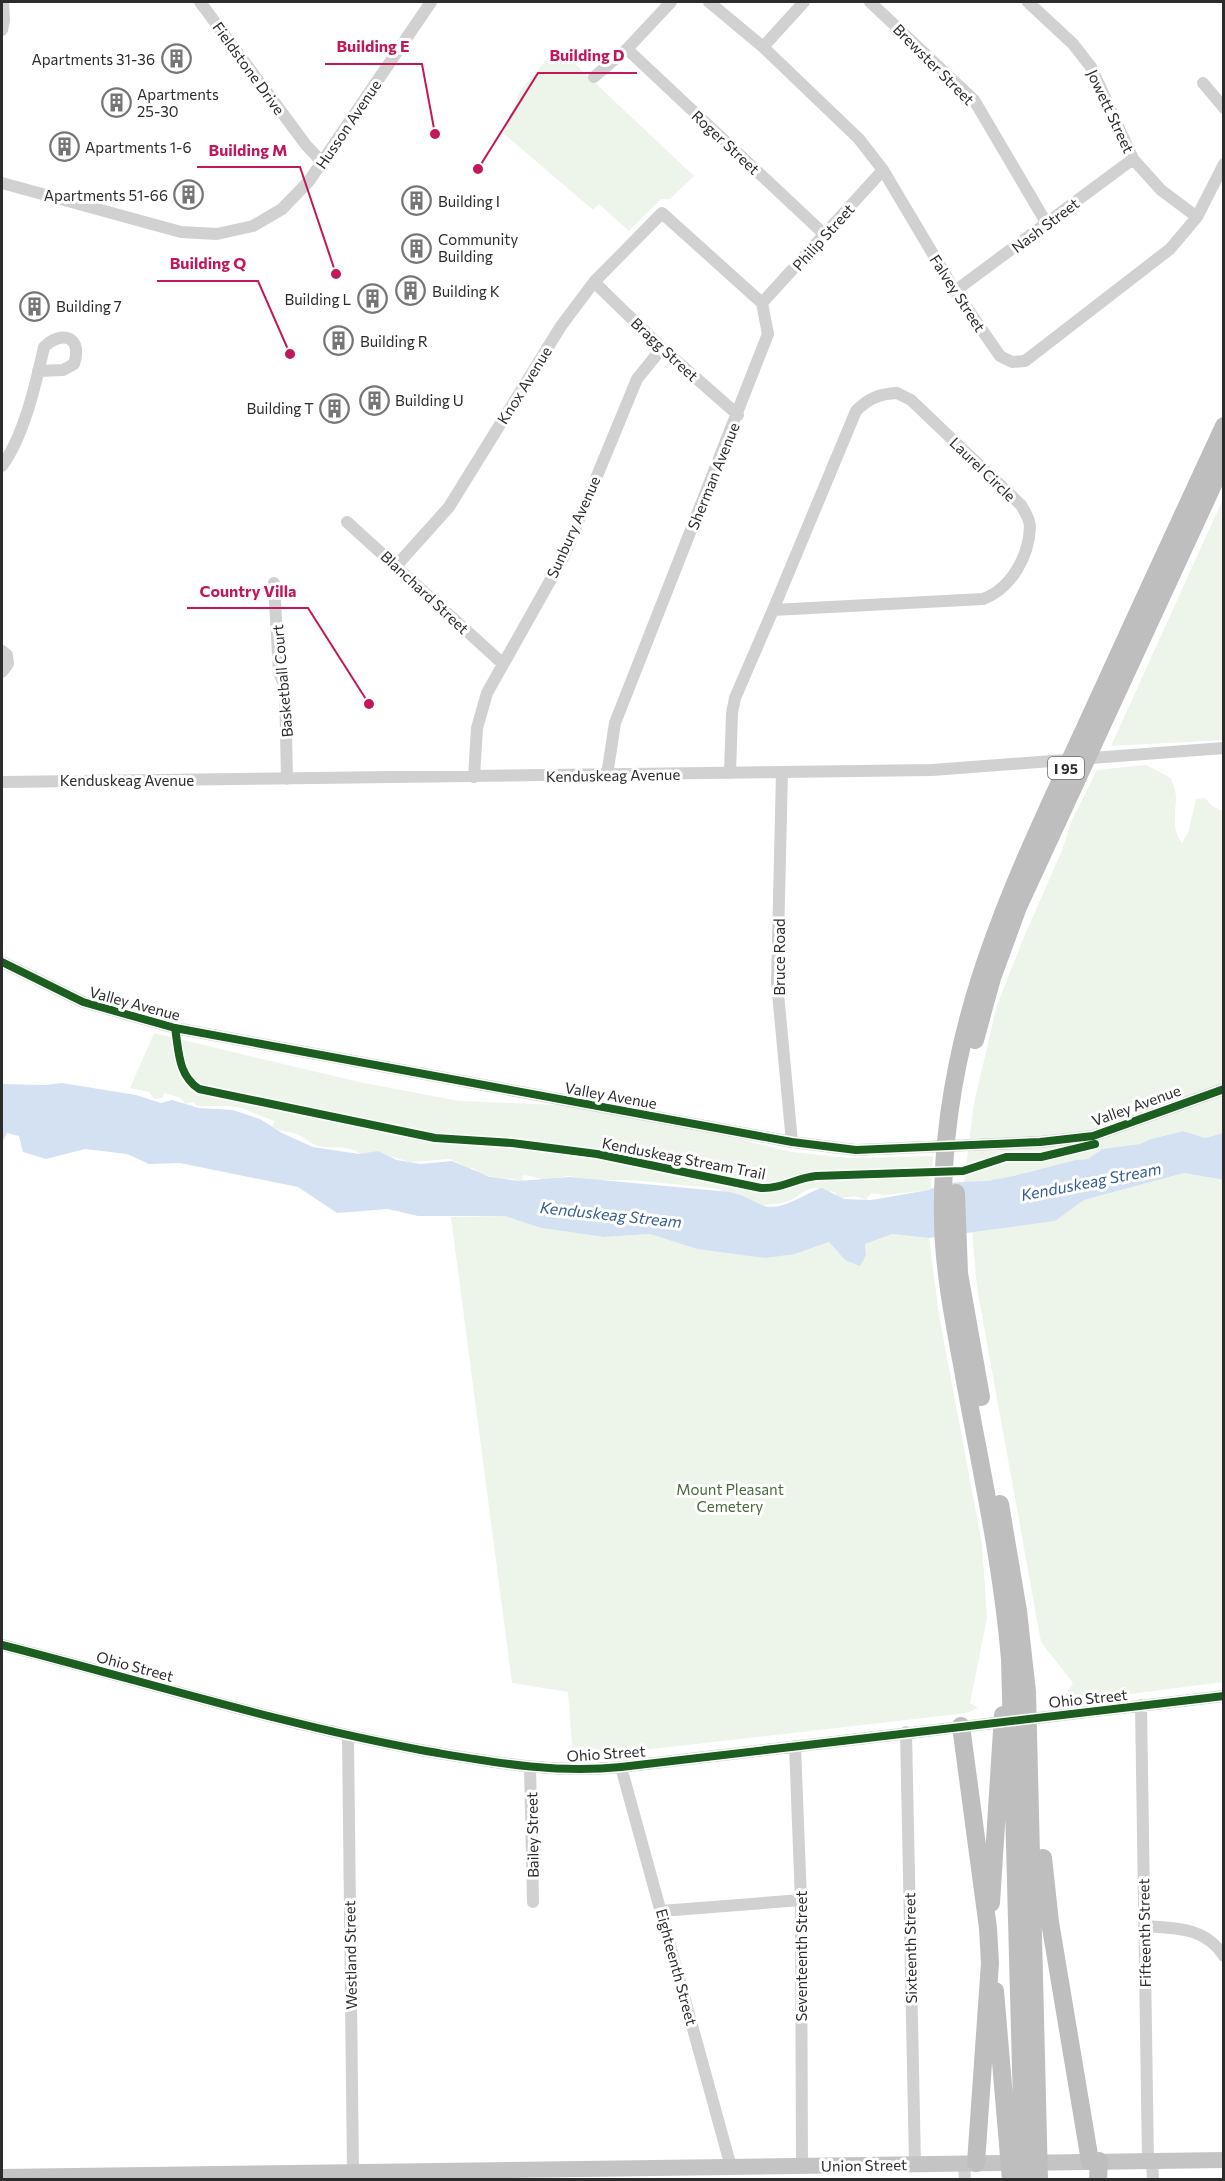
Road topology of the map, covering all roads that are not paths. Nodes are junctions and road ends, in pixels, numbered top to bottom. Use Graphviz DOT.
graph roads {
  1 [pos="3,2"];
  2 [pos="200,2"];
  3 [pos="431,2"];
  4 [pos="670,2"];
  5 [pos="709,2"];
  6 [pos="804,2"];
  7 [pos="870,2"];
  8 [pos="1028,2"];
  9 [pos="2,30"];
  10 [pos="763,47"];
  11 [pos="627,50"];
  12 [pos="594,77"];
  13 [pos="1203,83"];
  14 [pos="1224,108"];
  15 [pos="1133,159"];
  16 [pos="322,162"];
  17 [pos="1224,164"];
  18 [pos="883,170"];
  19 [pos="2,183"];
  20 [pos="1197,217"];
  21 [pos="1047,224"];
  22 [pos="825,235"];
  23 [pos="594,282"];
  24 [pos="956,291"];
  25 [pos="762,303"];
  26 [pos="662,348"];
  27 [pos="38,371"];
  28 [pos="738,414"];
  29 [pos="1224,426"];
  30 [pos="1224,461"];
  31 [pos="2,466"];
  32 [pos="347,522"];
  33 [pos="397,565"];
  34 [pos="274,583"];
  35 [pos="773,610"];
  36 [pos="2,651"];
  37 [pos="502,663"];
  38 [pos="2,672"];
  39 [pos="1224,748"];
  40 [pos="782,772"];
  41 [pos="730,773"];
  42 [pos="607,775"];
  43 [pos="474,777"];
  44 [pos="287,779"];
  45 [pos="2,782"];
  46 [pos="2,962"];
  47 [pos="1224,1089"];
  48 [pos="955,1122"];
  49 [pos="792,1142"];
  50 [pos="956,1290"];
  51 [pos="1000,1582"];
  52 [pos="2,1645"];
  53 [pos="1224,1696"];
  54 [pos="1141,1705"];
  55 [pos="961,1726"];
  56 [pos="906,1732"];
  57 [pos="348,1737"];
  58 [pos="795,1746"];
  59 [pos="1029,1757"];
  60 [pos="530,1767"];
  61 [pos="621,1767"];
  62 [pos="801,1900"];
  63 [pos="533,1902"];
  64 [pos="661,1911"];
  65 [pos="1144,1926"];
  66 [pos="988,1928"];
  67 [pos="1224,1956"];
  68 [pos="990,1963"];
  69 [pos="1224,2160"];
  70 [pos="1150,2161"];
  71 [pos="915,2164"];
  72 [pos="802,2166"];
  73 [pos="731,2167"];
  74 [pos="1095,2167"];
  75 [pos="968,2168"];
  76 [pos="353,2173"];
  77 [pos="2,2177"];
  78 [pos="271,2177"];
  79 [pos="291,2177"];
  80 [pos="90,2178"];
  81 [pos="1011,2180"];
  82 [pos="1024,2180"];
  83 [pos="1039,2180"];
  84 [pos="1153,2180"];
  1 -- 9 [label="street"];
  2 -- 16 [label="street, Fieldstone Drive"];
  3 -- 16 [label="street, Husson Avenue"];
  4 -- 11 [label="street"];
  5 -- 10 [label="street, Falvey Street"];
  6 -- 10 [label="street"];
  7 -- 21 [label="street, Brewster Street"];
  8 -- 15 [label="street, Jowett Street"];
  10 -- 18 [label="street, Falvey Street"];
  11 -- 12 [label="street"];
  11 -- 22 [label="street, Roger Street"];
  13 -- 14 [label="street"];
  15 -- 20 [label="street, Jowett Street"];
  15 -- 21 [label="street, Nash Street"];
  16 -- 19 [label="street, Husson Avenue"];
  17 -- 20 [label="street, Falvey Street"];
  18 -- 22 [label="street, Philip Street"];
  18 -- 24 [label="street, Falvey Street"];
  20 -- 24 [label="street, Falvey Street"];
  21 -- 24 [label="street, Nash Street"];
  22 -- 25 [label="street, Philip Street"];
  23 -- 25 [label="street, Knox Avenue"];
  23 -- 26 [label="street, Bragg Street"];
  23 -- 33 [label="street, Knox Avenue"];
  25 -- 28 [label="street, Sherman Avenue"];
  26 -- 28 [label="street, Bragg Street"];
  26 -- 37 [label="street, Sunbury Avenue"];
  27 -- 31 [label="street"];
  28 -- 42 [label="street, Sherman Avenue"];
  29 -- 48 [label="highway, I 95"];
  30 -- 48 [label="highway, I 95"];
  32 -- 33 [label="street, Blanchard Street"];
  33 -- 37 [label="street, Blanchard Street"];
  34 -- 44 [label="street, Basketball Court"];
  35 -- 35 [label="street, Laurel Circle"];
  35 -- 41 [label="street, Laurel Circle"];
  36 -- 38 [label="street"];
  37 -- 43 [label="street, Sunbury Avenue"];
  39 -- 40 [label="street, Kenduskeag Avenue"];
  40 -- 41 [label="street, Kenduskeag Avenue"];
  40 -- 49 [label="street, Bruce Road"];
  41 -- 42 [label="street, Kenduskeag Avenue"];
  42 -- 43 [label="street, Kenduskeag Avenue"];
  43 -- 44 [label="street, Kenduskeag Avenue"];
  44 -- 45 [label="street, Kenduskeag Avenue"];
  46 -- 49 [label="street, Valley Avenue"];
  47 -- 49 [label="street, Valley Avenue"];
  48 -- 50 [label="highway, I 95"];
  50 -- 51 [label="highway, I 95"];
  50 -- 59 [label="highway, I 95"];
  51 -- 66 [label="highway"];
  51 -- 82 [label="highway, I 95"];
  52 -- 57 [label="street, Ohio Street"];
  53 -- 54 [label="street, Ohio Street"];
  54 -- 55 [label="street, Ohio Street"];
  54 -- 65 [label="street, Fifteenth Street"];
  55 -- 56 [label="street, Ohio Street"];
  55 -- 66 [label="highway"];
  56 -- 58 [label="street, Ohio Street"];
  56 -- 71 [label="street, Sixteenth Street"];
  57 -- 60 [label="street, Ohio Street"];
  57 -- 76 [label="street, Westland Street"];
  58 -- 61 [label="street, Ohio Street"];
  58 -- 62 [label="street, Seventeenth Street"];
  59 -- 74 [label="highway"];
  59 -- 83 [label="highway, I 95"];
  60 -- 61 [label="street, Ohio Street"];
  60 -- 63 [label="street, Bailey Street"];
  61 -- 64 [label="street, Eighteenth Street"];
  62 -- 64 [label="street"];
  62 -- 72 [label="street, Seventeenth Street"];
  64 -- 73 [label="street, Eighteenth Street"];
  65 -- 67 [label="street"];
  65 -- 70 [label="street, Fifteenth Street"];
  66 -- 68 [label="highway"];
  68 -- 75 [label="highway"];
  68 -- 81 [label="highway"];
  69 -- 70 [label="main road, Union Street"];
  70 -- 74 [label="main road, Union Street"];
  70 -- 84 [label="street, Fifteenth Street"];
  71 -- 72 [label="main road, Union Street"];
  71 -- 75 [label="main road, Union Street"];
  72 -- 73 [label="main road, Union Street"];
  73 -- 76 [label="main road, Union Street"];
  74 -- 75 [label="main road, Union Street"];
  76 -- 79 [label="main road, Union Street"];
  77 -- 80 [label="main road, Union Street"];
  78 -- 79 [label="main road, Union Street"];
  78 -- 80 [label="main road, Union Street"];
}
